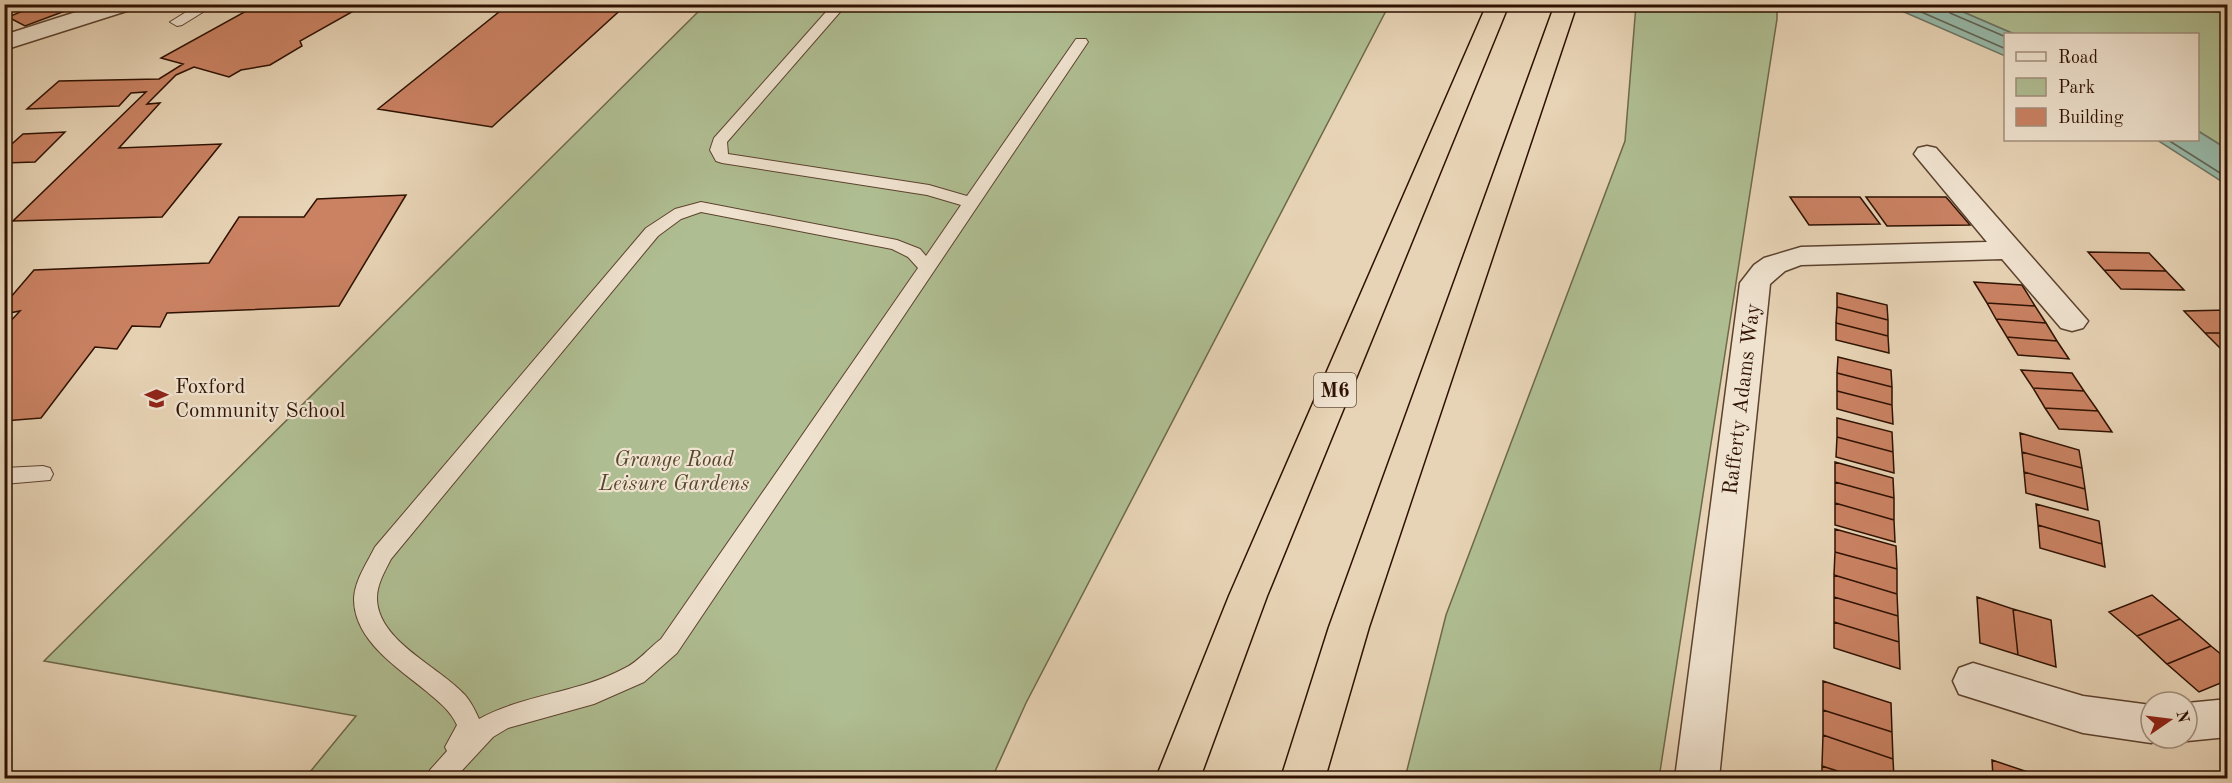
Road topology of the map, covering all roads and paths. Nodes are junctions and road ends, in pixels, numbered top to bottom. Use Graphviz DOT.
graph roads {
  1 [pos="125,4"];
  2 [pos="210,4"];
  3 [pos="841,4"];
  4 [pos="1498,4"];
  5 [pos="1566,4"];
  6 [pos="177,22"];
  7 [pos="1081,42"];
  8 [pos="4,43"];
  9 [pos="1927,154"];
  10 [pos="971,203"];
  11 [pos="2010,250"];
  12 [pos="927,267"];
  13 [pos="2072,321"];
  14 [pos="43,474"];
  15 [pos="4,476"];
  16 [pos="1973,681"];
  17 [pos="2228,718"];
  18 [pos="2199,721"];
  19 [pos="2139,724"];
  20 [pos="439,778"];
  21 [pos="1178,778"];
  22 [pos="1303,778"];
  23 [pos="1697,778"];
  1 -- 8 [label="street"];
  2 -- 6 [label="lane"];
  3 -- 10 [label="lane"];
  4 -- 21 [label="highway, M6"];
  5 -- 22 [label="highway"];
  7 -- 10 [label="lane"];
  9 -- 11 [label="street"];
  10 -- 12 [label="lane"];
  11 -- 13 [label="street"];
  11 -- 23 [label="street, Rafferty Adams Way"];
  12 -- 20 [label="lane"];
  12 -- 20 [label="lane"];
  14 -- 15 [label="lane"];
  16 -- 19 [label="street"];
  17 -- 18 [label="street"];
}
